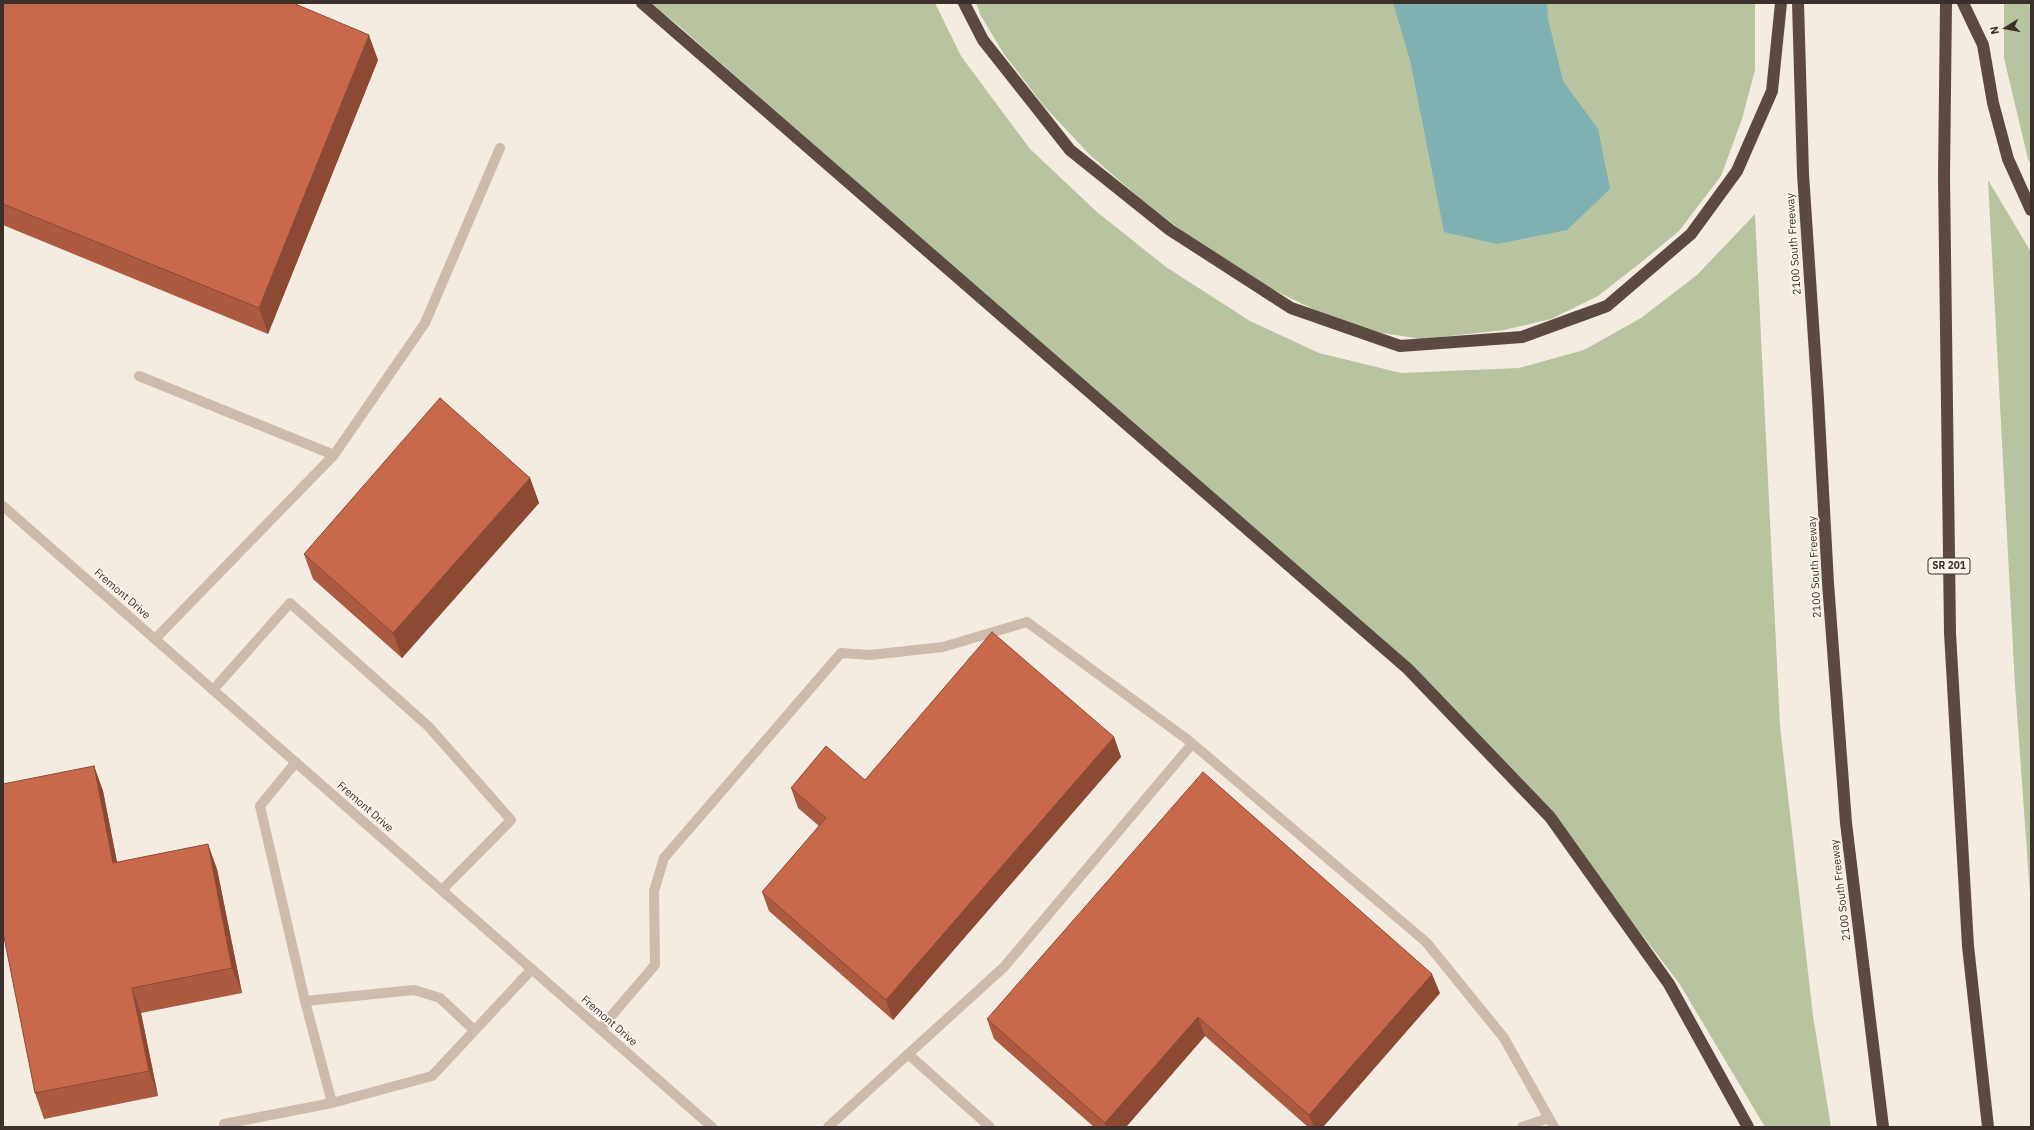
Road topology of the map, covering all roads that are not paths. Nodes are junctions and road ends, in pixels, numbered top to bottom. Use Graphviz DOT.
graph roads {
  1 [pos="642,3"];
  2 [pos="964,3"];
  3 [pos="1781,3"];
  4 [pos="1798,3"];
  5 [pos="1946,3"];
  6 [pos="1963,3"];
  7 [pos="500,148"];
  8 [pos="2031,210"];
  9 [pos="139,376"];
  10 [pos="334,455"];
  11 [pos="3,506"];
  12 [pos="156,639"];
  13 [pos="213,690"];
  14 [pos="1192,744"];
  15 [pos="296,762"];
  16 [pos="442,890"];
  17 [pos="532,969"];
  18 [pos="305,1001"];
  19 [pos="600,1029"];
  20 [pos="474,1030"];
  21 [pos="908,1054"];
  22 [pos="332,1103"];
  23 [pos="1551,1123"];
  24 [pos="224,1124"];
  25 [pos="712,1127"];
  26 [pos="828,1127"];
  27 [pos="990,1127"];
  28 [pos="1522,1127"];
  29 [pos="1748,1127"];
  30 [pos="1883,1127"];
  31 [pos="1988,1127"];
  1 -- 29 [label="highway"];
  2 -- 3 [label="highway"];
  4 -- 30 [label="highway, 2100 South Freeway"];
  5 -- 31 [label="highway, SR 201"];
  6 -- 8 [label="highway"];
  7 -- 10 [label="street"];
  9 -- 10 [label="street"];
  10 -- 12 [label="street"];
  11 -- 12 [label="street, Fremont Drive"];
  12 -- 13 [label="street, Fremont Drive"];
  13 -- 15 [label="street, Fremont Drive"];
  13 -- 16 [label="street"];
  14 -- 19 [label="street"];
  14 -- 21 [label="street"];
  14 -- 23 [label="street"];
  15 -- 16 [label="street, Fremont Drive"];
  15 -- 18 [label="street"];
  16 -- 17 [label="street, Fremont Drive"];
  17 -- 19 [label="street, Fremont Drive"];
  17 -- 20 [label="street"];
  18 -- 20 [label="street"];
  18 -- 22 [label="street"];
  19 -- 25 [label="street, Fremont Drive"];
  20 -- 22 [label="street"];
  21 -- 26 [label="street"];
  21 -- 27 [label="street"];
  22 -- 24 [label="street"];
  23 -- 28 [label="street"];
}
